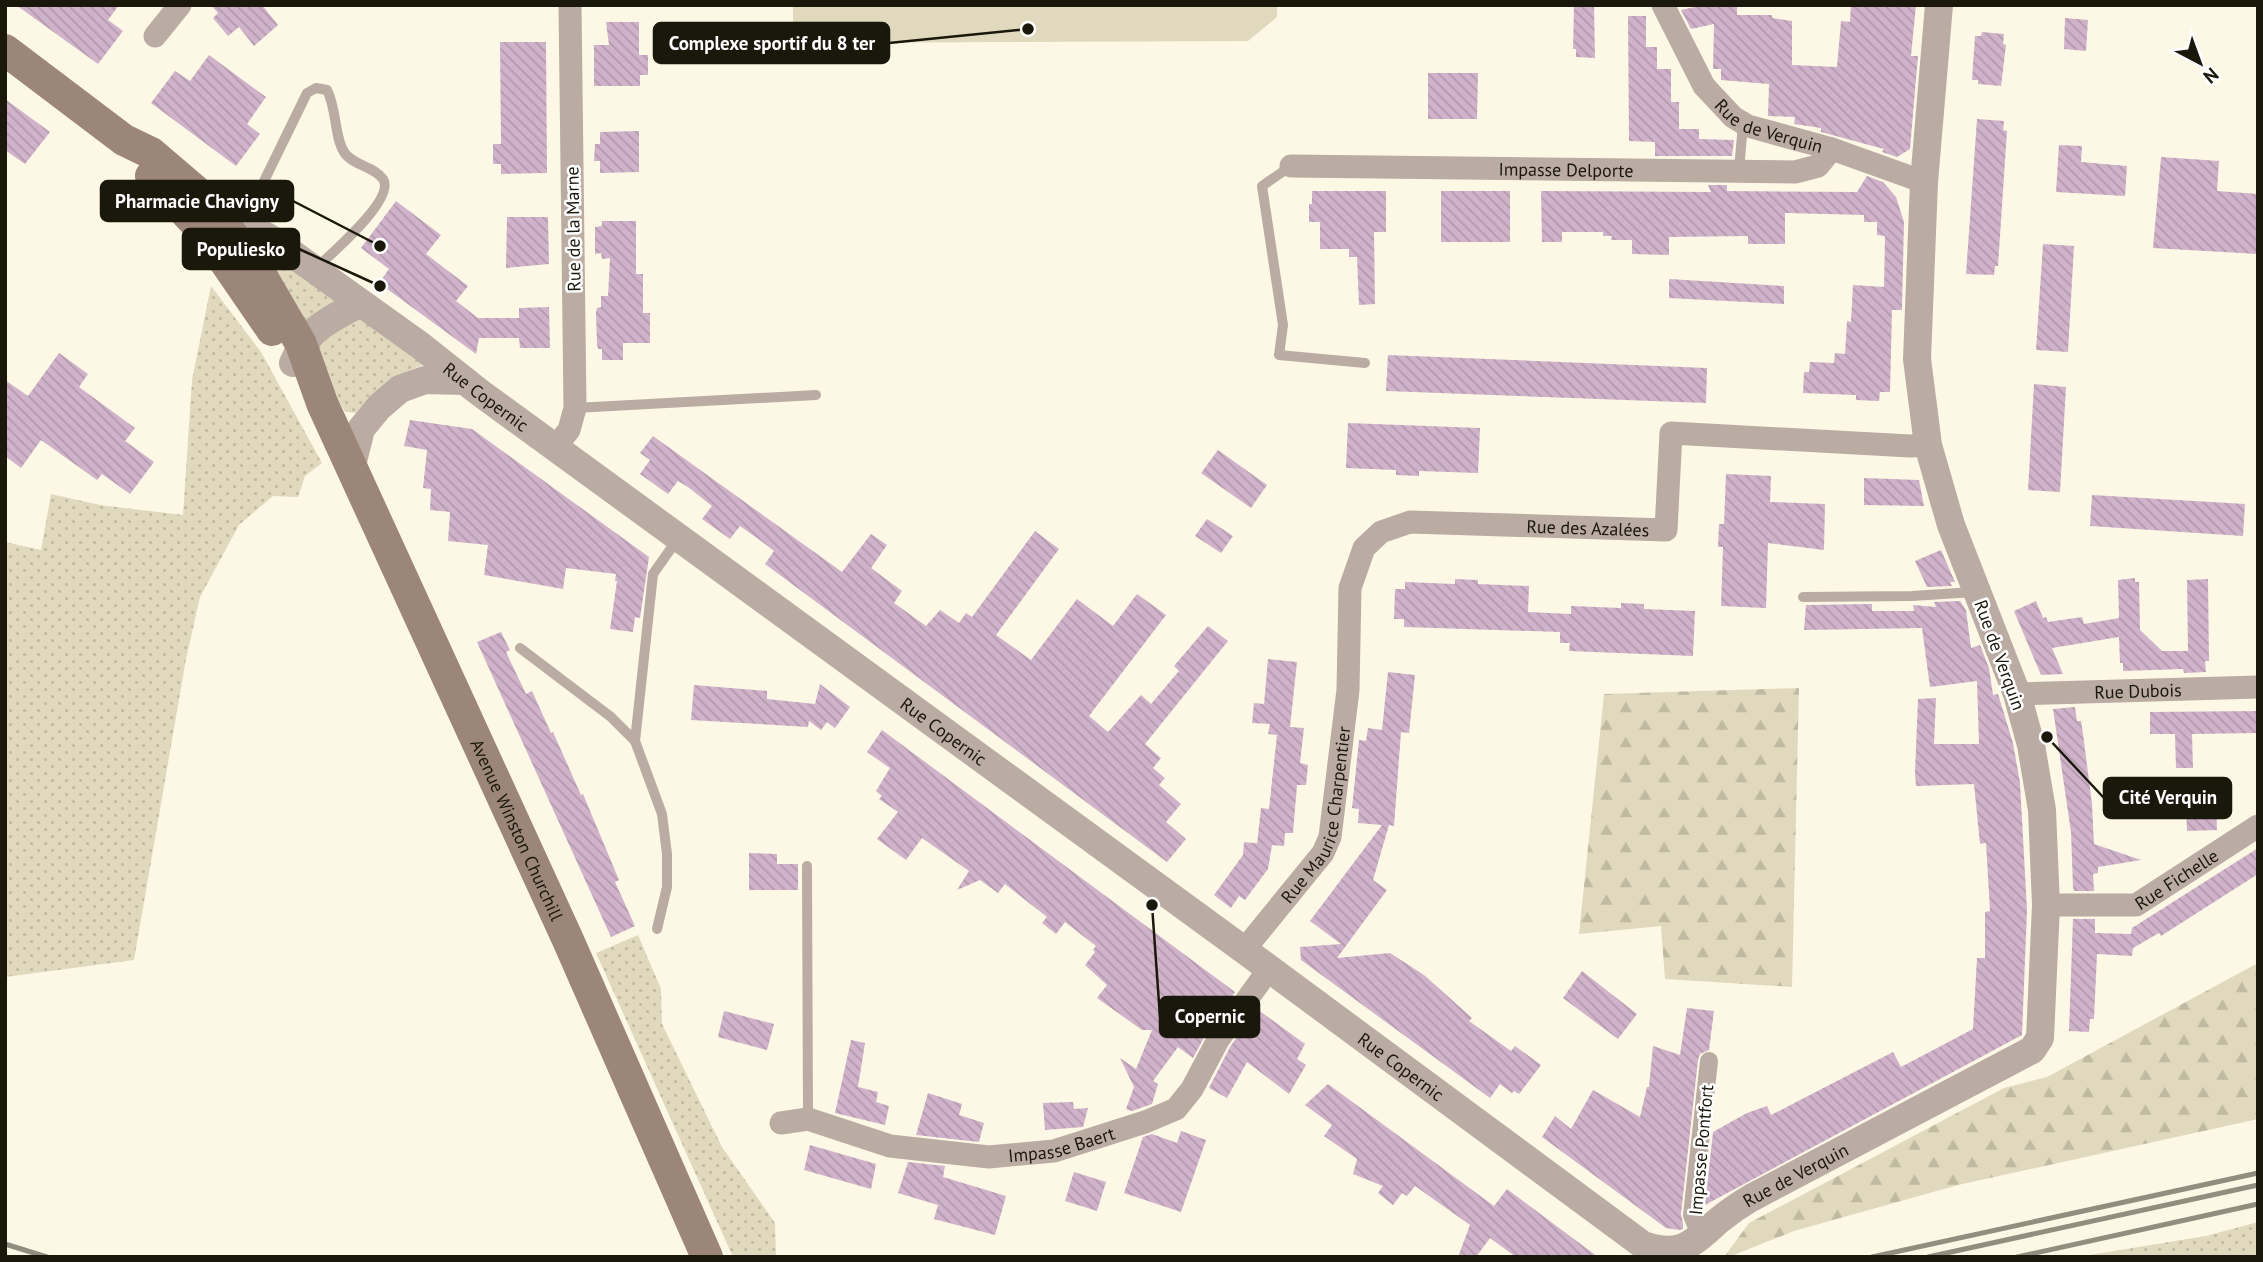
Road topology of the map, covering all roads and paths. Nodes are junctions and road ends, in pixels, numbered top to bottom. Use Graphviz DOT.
graph roads {
  1 [pos="180,5"];
  2 [pos="570,5"];
  3 [pos="1663,5"];
  4 [pos="1939,5"];
  5 [pos="155,36"];
  6 [pos="5,50"];
  7 [pos="1743,122"];
  8 [pos="124,139"];
  9 [pos="1832,149"];
  10 [pos="1291,166"];
  11 [pos="1739,170"];
  12 [pos="147,172"];
  13 [pos="1924,182"];
  14 [pos="231,218"];
  15 [pos="314,271"];
  16 [pos="360,303"];
  17 [pos="297,354"];
  18 [pos="1365,363"];
  19 [pos="465,381"];
  20 [pos="816,395"];
  21 [pos="575,408"];
  22 [pos="1928,445"];
  23 [pos="555,447"];
  24 [pos="352,466"];
  25 [pos="679,538"];
  26 [pos="1977,592"];
  27 [pos="1803,597"];
  28 [pos="520,648"];
  29 [pos="1349,662"];
  30 [pos="2258,687"];
  31 [pos="2017,694"];
  32 [pos="635,741"];
  33 [pos="2258,826"];
  34 [pos="807,866"];
  35 [pos="2046,905"];
  36 [pos="657,929"];
  37 [pos="1244,950"];
  38 [pos="1269,969"];
  39 [pos="1709,1061"];
  40 [pos="808,1119"];
  41 [pos="781,1123"];
  42 [pos="1701,1237"];
  43 [pos="1669,1251"];
  44 [pos="707,1257"];
  1 -- 5 [label="street"];
  2 -- 21 [label="street, Rue de la Marne"];
  3 -- 7 [label="street, Rue de Verquin"];
  4 -- 13 [label="street"];
  6 -- 8 [label="main road, Avenue Winston Churchill"];
  7 -- 9 [label="street, Rue de Verquin"];
  7 -- 11 [label="lane"];
  8 -- 12 [label="main road, Avenue Winston Churchill"];
  8 -- 14 [label="main road, Avenue Winston Churchill"];
  9 -- 11 [label="street, Impasse Delporte"];
  9 -- 13 [label="street, Rue de Verquin"];
  10 -- 11 [label="street, Impasse Delporte"];
  10 -- 18 [label="lane"];
  12 -- 14 [label="main road"];
  12 -- 17 [label="main road, Avenue Winston Churchill"];
  13 -- 22 [label="street, Rue de Verquin"];
  14 -- 15 [label="street, Rue Copernic"];
  14 -- 15 [label="lane"];
  14 -- 17 [label="main road, Avenue Winston Churchill"];
  15 -- 16 [label="street, Rue Copernic"];
  16 -- 17 [label="street"];
  16 -- 19 [label="street, Rue Copernic"];
  17 -- 24 [label="main road, Avenue Winston Churchill"];
  19 -- 23 [label="street, Rue Copernic"];
  19 -- 24 [label="street"];
  20 -- 21 [label="lane"];
  21 -- 23 [label="street, Rue de la Marne"];
  22 -- 26 [label="street, Rue de Verquin"];
  22 -- 29 [label="street, Rue des Azalées"];
  23 -- 25 [label="street, Rue Copernic"];
  24 -- 44 [label="main road, Avenue Winston Churchill"];
  25 -- 32 [label="lane"];
  25 -- 37 [label="street, Rue Copernic"];
  26 -- 27 [label="lane"];
  26 -- 31 [label="street, Rue de Verquin"];
  28 -- 32 [label="lane"];
  29 -- 37 [label="street, Rue Maurice Charpentier"];
  30 -- 31 [label="street, Rue Dubois"];
  31 -- 35 [label="street, Rue de Verquin"];
  32 -- 36 [label="lane"];
  33 -- 35 [label="street, Rue Fichelle"];
  34 -- 40 [label="lane"];
  35 -- 42 [label="street, Rue de Verquin"];
  37 -- 38 [label="street, Rue Copernic"];
  38 -- 40 [label="street, Impasse Baert"];
  38 -- 43 [label="street, Rue Copernic"];
  39 -- 42 [label="street, Impasse Pontfort"];
  40 -- 41 [label="street, Impasse Baert"];
  42 -- 43 [label="street, Rue de Verquin"];
}
